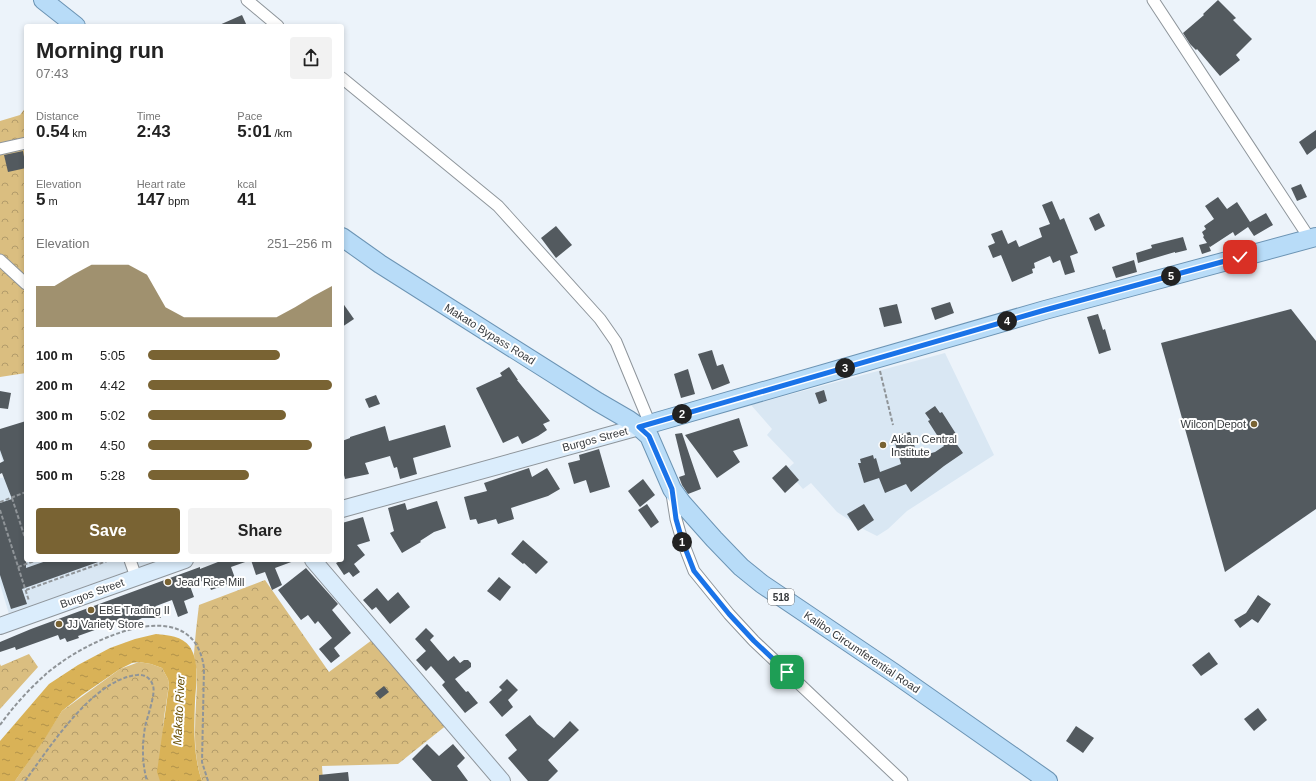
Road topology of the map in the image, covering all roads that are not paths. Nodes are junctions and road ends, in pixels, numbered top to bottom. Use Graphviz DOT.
graph roads {
  1 [pos="43,0"];
  2 [pos="247,0"];
  3 [pos="1153,0"];
  4 [pos="73,24"];
  5 [pos="276,24"];
  6 [pos="344,80"];
  7 [pos="24,143"];
  8 [pos="0,149"];
  9 [pos="344,238"];
  10 [pos="1313,238"];
  11 [pos="0,260"];
  12 [pos="24,282"];
  13 [pos="645,425"];
  14 [pos="672,489"];
  15 [pos="344,508"];
  16 [pos="131,562"];
  17 [pos="180,562"];
  18 [pos="315,562"];
  19 [pos="136,578"];
  20 [pos="0,626"];
  21 [pos="502,781"];
  22 [pos="902,781"];
  23 [pos="1048,781"];
  1 -- 4 [label="main road"];
  2 -- 5 [label="street"];
  3 -- 10 [label="street"];
  6 -- 13 [label="street"];
  7 -- 8 [label="street"];
  9 -- 13 [label="main road, Makato Bypass Road"];
  10 -- 13 [label="main road, Burgos Street"];
  11 -- 12 [label="street"];
  13 -- 14 [label="main road, Kalibo Circumferential Road / 518"];
  13 -- 15 [label="main road, Burgos Street"];
  14 -- 22 [label="street"];
  14 -- 23 [label="main road, Kalibo Circumferential Road / 518"];
  16 -- 19 [label="street"];
  17 -- 19 [label="main road, Burgos Street"];
  18 -- 21 [label="main road"];
  19 -- 20 [label="main road, Burgos Street"];
}
